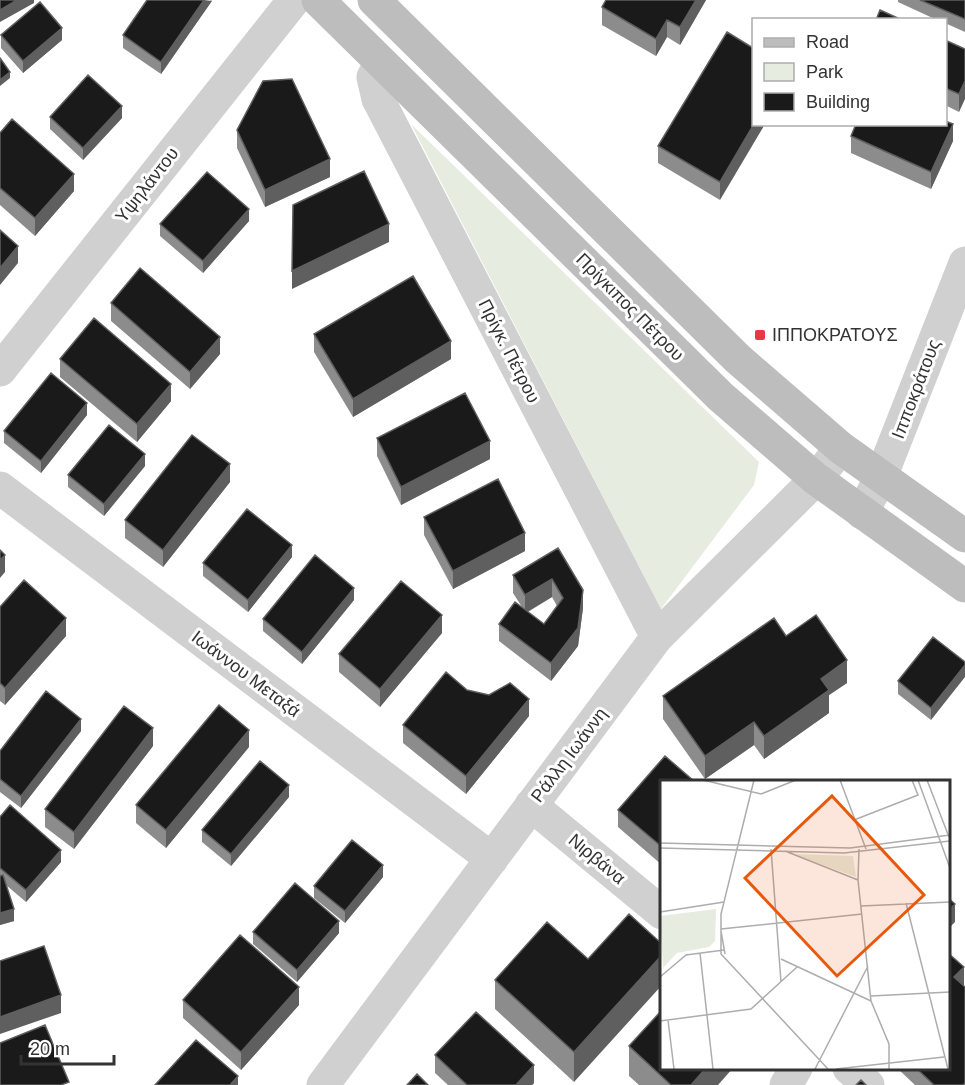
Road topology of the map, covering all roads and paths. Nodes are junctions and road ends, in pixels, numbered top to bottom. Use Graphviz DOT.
graph roads {
  1 [pos="294,0"];
  2 [pos="318,0"];
  3 [pos="374,0"];
  4 [pos="381,63"];
  5 [pos="965,263"];
  6 [pos="0,370"];
  7 [pos="841,448"];
  8 [pos="881,477"];
  9 [pos="816,479"];
  10 [pos="0,488"];
  11 [pos="862,513"];
  12 [pos="965,536"];
  13 [pos="965,586"];
  14 [pos="657,637"];
  15 [pos="531,805"];
  16 [pos="492,859"];
  17 [pos="660,910"];
  18 [pos="795,1070"];
  19 [pos="851,1070"];
  20 [pos="323,1085"];
  21 [pos="786,1085"];
  22 [pos="868,1085"];
  1 -- 6 [label="street, Υψηλάντου"];
  2 -- 4 [label="main road, Πρίγκιπος Πέτρου"];
  3 -- 7 [label="main road"];
  4 -- 9 [label="main road, Πρίγκιπος Πέτρου"];
  4 -- 14 [label="street, Πρίγκ. Πέτρου"];
  5 -- 8 [label="street, Ιπποκράτους"];
  7 -- 8 [label="main road"];
  7 -- 9 [label="street, Ράλλη Ιωάννη"];
  8 -- 11 [label="street, Ιπποκράτους"];
  8 -- 12 [label="main road"];
  9 -- 11 [label="main road, Πρίγκιπος Πέτρου"];
  9 -- 14 [label="street, Ράλλη Ιωάννη"];
  10 -- 16 [label="street, Ιωάννου Μεταξά"];
  11 -- 13 [label="main road, Πρίγκιπος Πέτρου"];
  14 -- 15 [label="street, Ράλλη Ιωάννη"];
  15 -- 16 [label="street, Ράλλη Ιωάννη"];
  15 -- 17 [label="street, Νιρβάνα"];
  16 -- 20 [label="street, Ράλλη Ιωάννη"];
  18 -- 21 [label="street"];
  19 -- 22 [label="street"];
}
